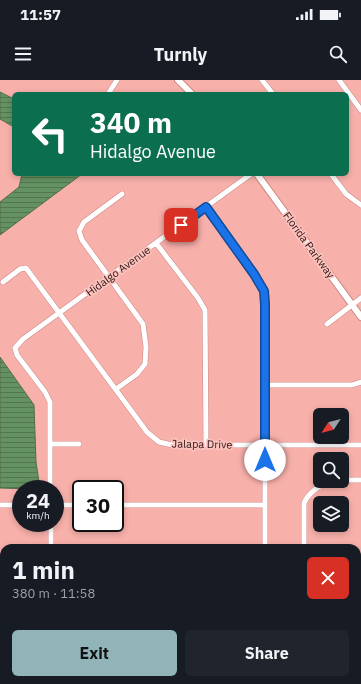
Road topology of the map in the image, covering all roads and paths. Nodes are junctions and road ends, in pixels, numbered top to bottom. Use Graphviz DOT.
graph roads {
  1 [pos="117,80"];
  2 [pos="178,80"];
  3 [pos="262,80"];
  4 [pos="339,80"];
  5 [pos="109,92"];
  6 [pos="190,92"];
  7 [pos="271,92"];
  8 [pos="348,92"];
  9 [pos="349,94"];
  10 [pos="361,110"];
  11 [pos="248,176"];
  12 [pos="258,176"];
  13 [pos="333,176"];
  14 [pos="122,194"];
  15 [pos="361,205"];
  16 [pos="206,207"];
  17 [pos="156,242"];
  18 [pos="109,278"];
  19 [pos="3,282"];
  20 [pos="361,298"];
  21 [pos="352,305"];
  22 [pos="60,312"];
  23 [pos="361,317"];
  24 [pos="326,324"];
  25 [pos="361,382"];
  26 [pos="265,385"];
  27 [pos="116,389"];
  28 [pos="50,444"];
  29 [pos="79,444"];
  30 [pos="265,444"];
  31 [pos="206,445"];
  32 [pos="361,445"];
  33 [pos="50,480"];
  34 [pos="349,480"];
  35 [pos="361,480"];
  36 [pos="318,488"];
  37 [pos="0,504"];
  38 [pos="12,504"];
  39 [pos="124,505"];
  40 [pos="264,505"];
  41 [pos="51,532"];
  42 [pos="51,544"];
  43 [pos="265,544"];
  44 [pos="304,544"];
  1 -- 5 [label="street"];
  2 -- 6 [label="street"];
  3 -- 7 [label="street"];
  4 -- 8 [label="street"];
  9 -- 10 [label="street"];
  11 -- 16 [label="street, Hidalgo Avenue"];
  12 -- 21 [label="street, Florida Parkway"];
  13 -- 15 [label="street"];
  14 -- 18 [label="street"];
  16 -- 17 [label="street, Hidalgo Avenue"];
  16 -- 26 [label="street"];
  17 -- 18 [label="street, Hidalgo Avenue"];
  17 -- 31 [label="street"];
  18 -- 22 [label="street, Hidalgo Avenue"];
  18 -- 27 [label="street"];
  19 -- 22 [label="street, Jalapa Drive"];
  20 -- 21 [label="street"];
  21 -- 23 [label="street, Florida Parkway"];
  21 -- 24 [label="street"];
  22 -- 27 [label="street, Jalapa Drive"];
  22 -- 28 [label="street, Hidalgo Avenue"];
  25 -- 26 [label="street"];
  26 -- 30 [label="street"];
  27 -- 31 [label="street, Jalapa Drive"];
  28 -- 29 [label="street"];
  28 -- 33 [label="street"];
  30 -- 31 [label="street, Jalapa Drive"];
  30 -- 32 [label="street, Jalapa Drive"];
  30 -- 40 [label="street"];
  34 -- 35 [label="street"];
  36 -- 44 [label="street"];
  37 -- 38 [label="street"];
  39 -- 40 [label="street"];
  40 -- 43 [label="street"];
  41 -- 42 [label="street"];
}
